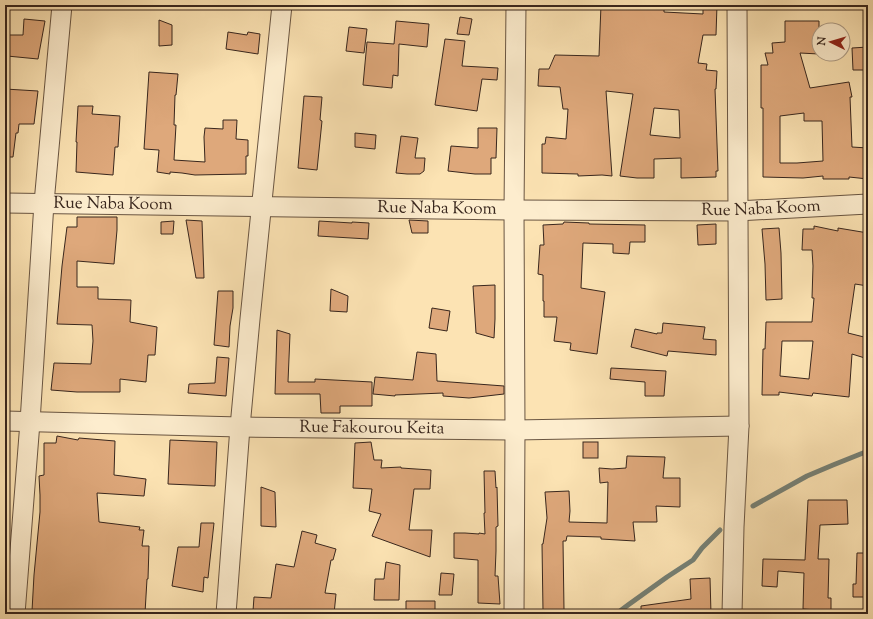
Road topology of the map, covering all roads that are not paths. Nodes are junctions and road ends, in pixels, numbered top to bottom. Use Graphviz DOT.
graph roads {
  1 [pos="62,5"];
  2 [pos="282,5"];
  3 [pos="516,5"];
  4 [pos="737,5"];
  5 [pos="5,203"];
  6 [pos="44,203"];
  7 [pos="868,204"];
  8 [pos="261,206"];
  9 [pos="514,210"];
  10 [pos="737,211"];
  11 [pos="5,421"];
  12 [pos="30,422"];
  13 [pos="739,426"];
  14 [pos="240,427"];
  15 [pos="515,430"];
  16 [pos="16,614"];
  17 [pos="226,614"];
  18 [pos="514,614"];
  19 [pos="732,614"];
  1 -- 6 [label="street"];
  2 -- 8 [label="street"];
  3 -- 9 [label="street"];
  4 -- 10 [label="street"];
  5 -- 6 [label="street, Rue Naba Koom"];
  6 -- 8 [label="street, Rue Naba Koom"];
  6 -- 12 [label="street"];
  7 -- 10 [label="street, Rue Naba Koom"];
  8 -- 9 [label="street, Rue Naba Koom"];
  8 -- 14 [label="street"];
  9 -- 10 [label="street, Rue Naba Koom"];
  9 -- 15 [label="street"];
  10 -- 13 [label="street"];
  11 -- 12 [label="street, Rue Fakourou Keita"];
  12 -- 14 [label="street, Rue Fakourou Keita"];
  12 -- 16 [label="street"];
  13 -- 15 [label="street, Rue Fakourou Keita"];
  13 -- 19 [label="street"];
  14 -- 15 [label="street, Rue Fakourou Keita"];
  14 -- 17 [label="street"];
  15 -- 18 [label="street"];
}
